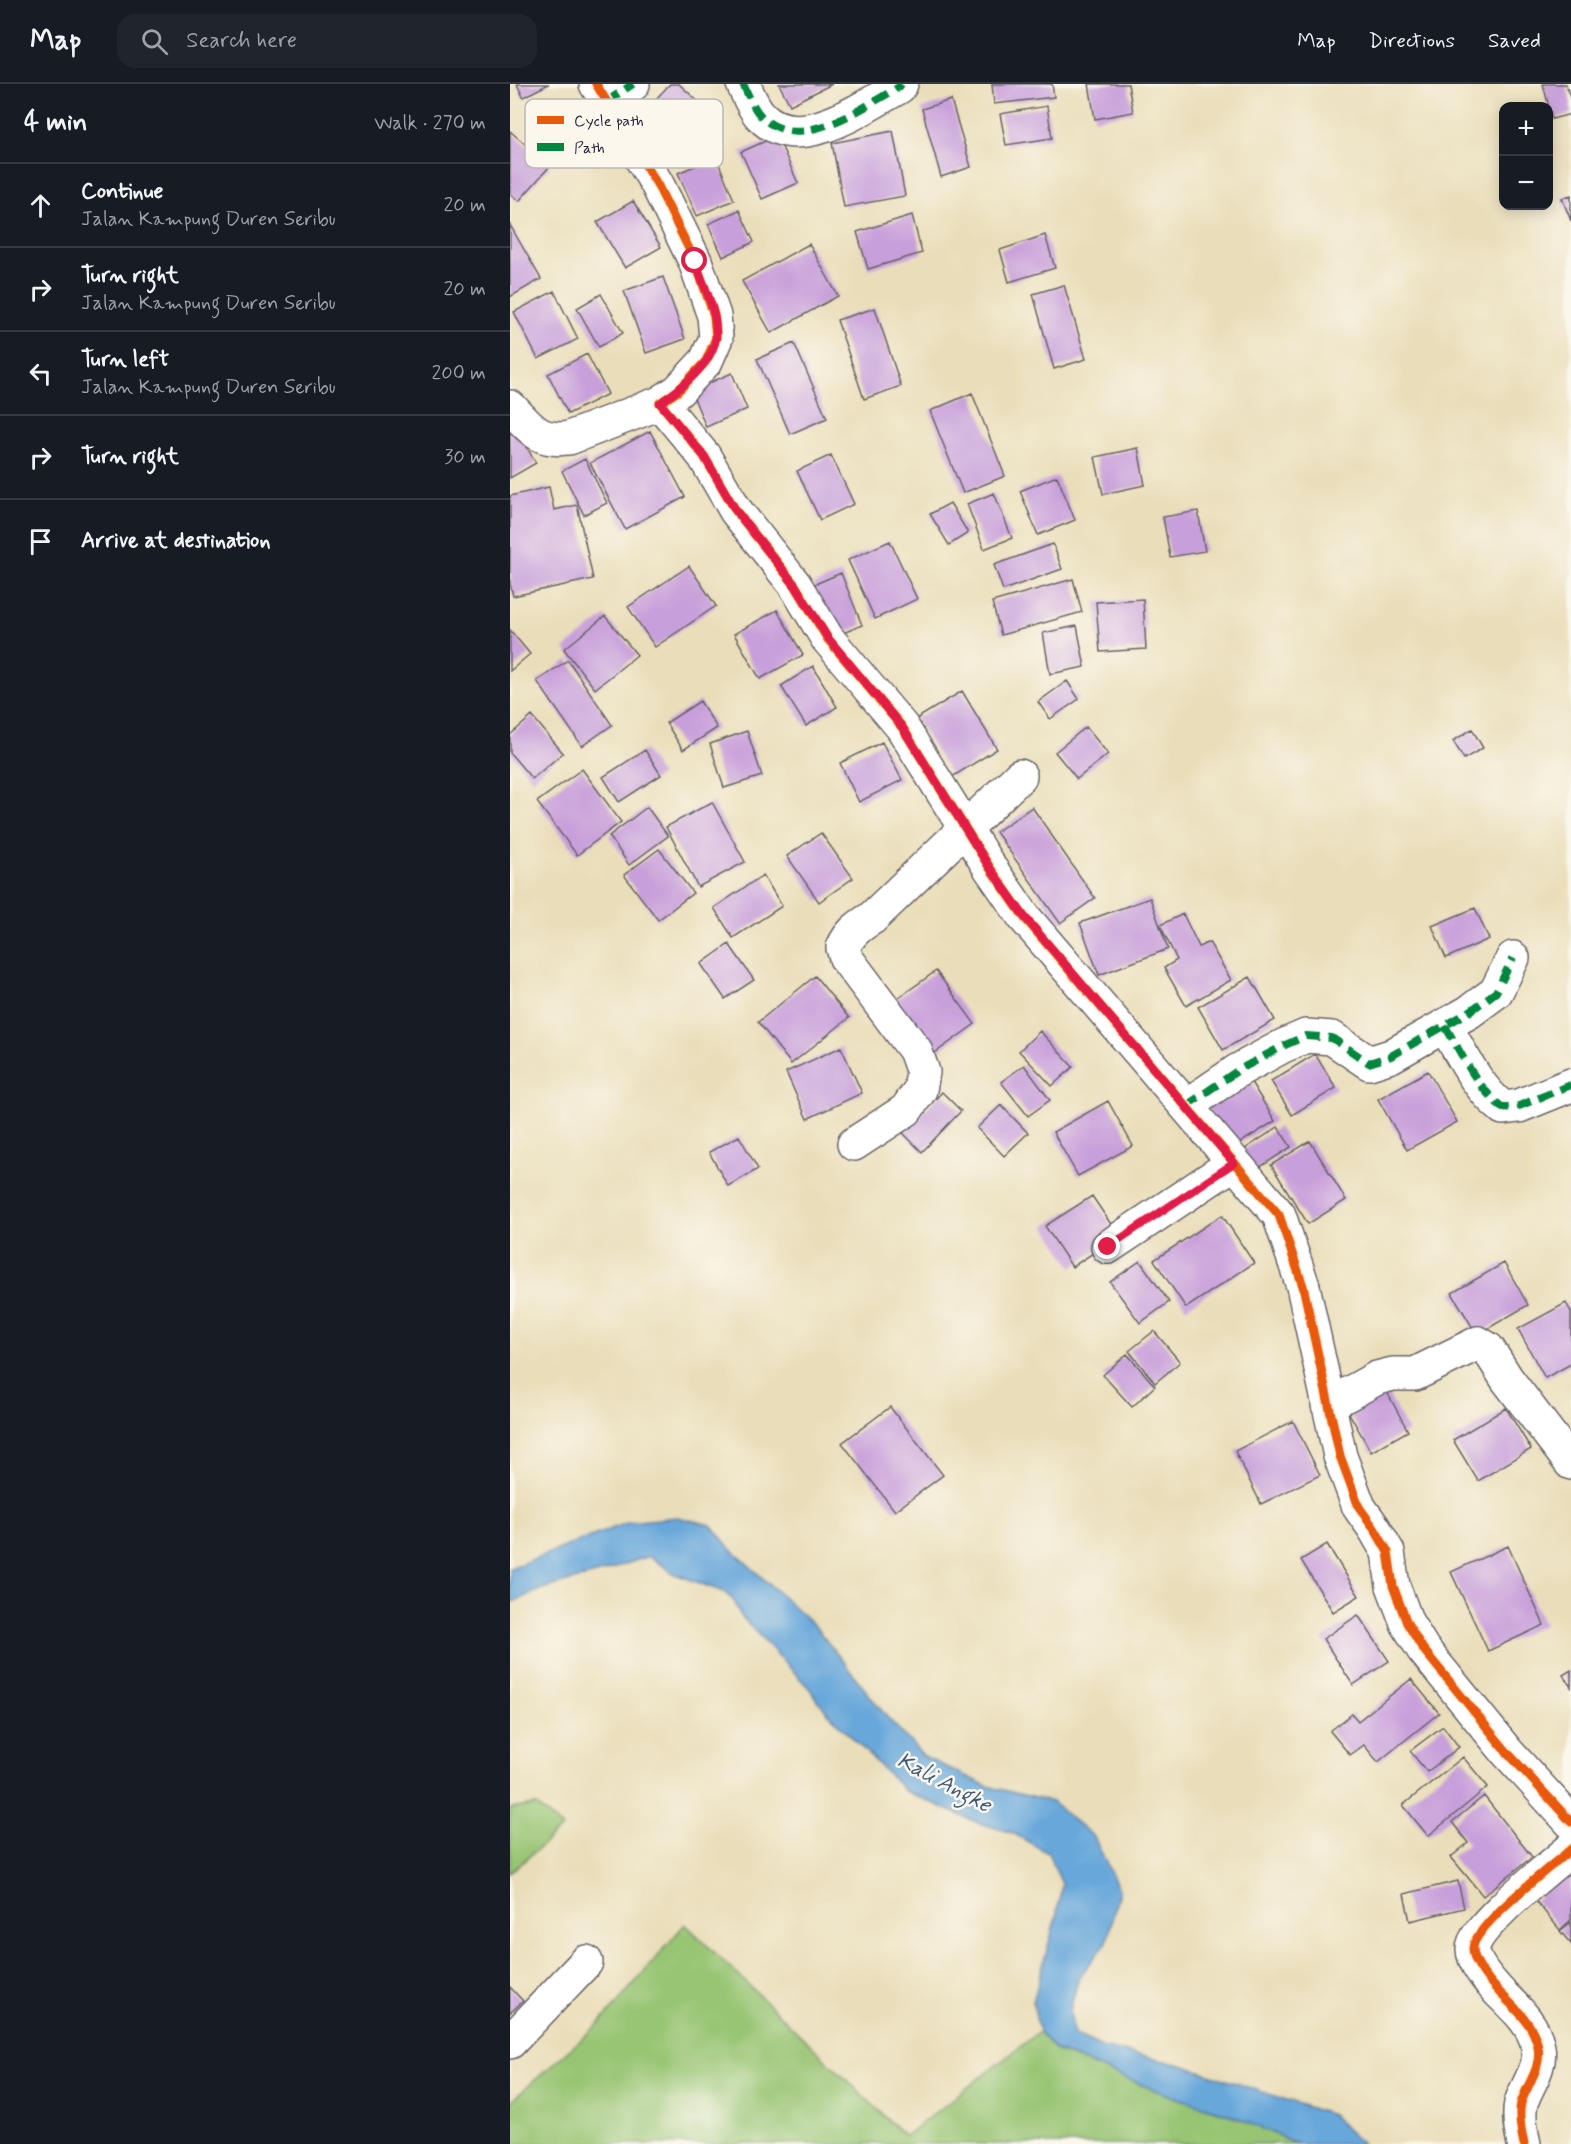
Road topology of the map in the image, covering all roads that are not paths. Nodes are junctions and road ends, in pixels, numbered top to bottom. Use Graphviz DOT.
graph roads {
  1 [pos="633,84"];
  2 [pos="743,84"];
  3 [pos="901,84"];
  4 [pos="601,93"];
  5 [pos="647,168"];
  6 [pos="660,403"];
  7 [pos="510,407"];
  8 [pos="1020,776"];
  9 [pos="966,828"];
  10 [pos="1513,958"];
  11 [pos="1445,1026"];
  12 [pos="1571,1085"];
  13 [pos="1186,1106"];
  14 [pos="854,1144"];
  15 [pos="1234,1163"];
  16 [pos="1108,1247"];
  17 [pos="1328,1405"];
  18 [pos="1571,1463"];
  19 [pos="1571,1822"];
  20 [pos="1571,1849"];
  21 [pos="586,1962"];
  22 [pos="510,2042"];
  23 [pos="1524,2144"];
  1 -- 4 [label="street"];
  2 -- 3 [label="street"];
  5 -- 6 [label="street"];
  6 -- 7 [label="street"];
  6 -- 9 [label="street"];
  8 -- 9 [label="street"];
  9 -- 13 [label="street"];
  9 -- 14 [label="street"];
  10 -- 11 [label="street"];
  11 -- 12 [label="street"];
  11 -- 13 [label="street"];
  13 -- 15 [label="street"];
  15 -- 16 [label="street"];
  15 -- 17 [label="street"];
  17 -- 18 [label="street"];
  17 -- 19 [label="street"];
  20 -- 23 [label="street"];
  21 -- 22 [label="street"];
}
